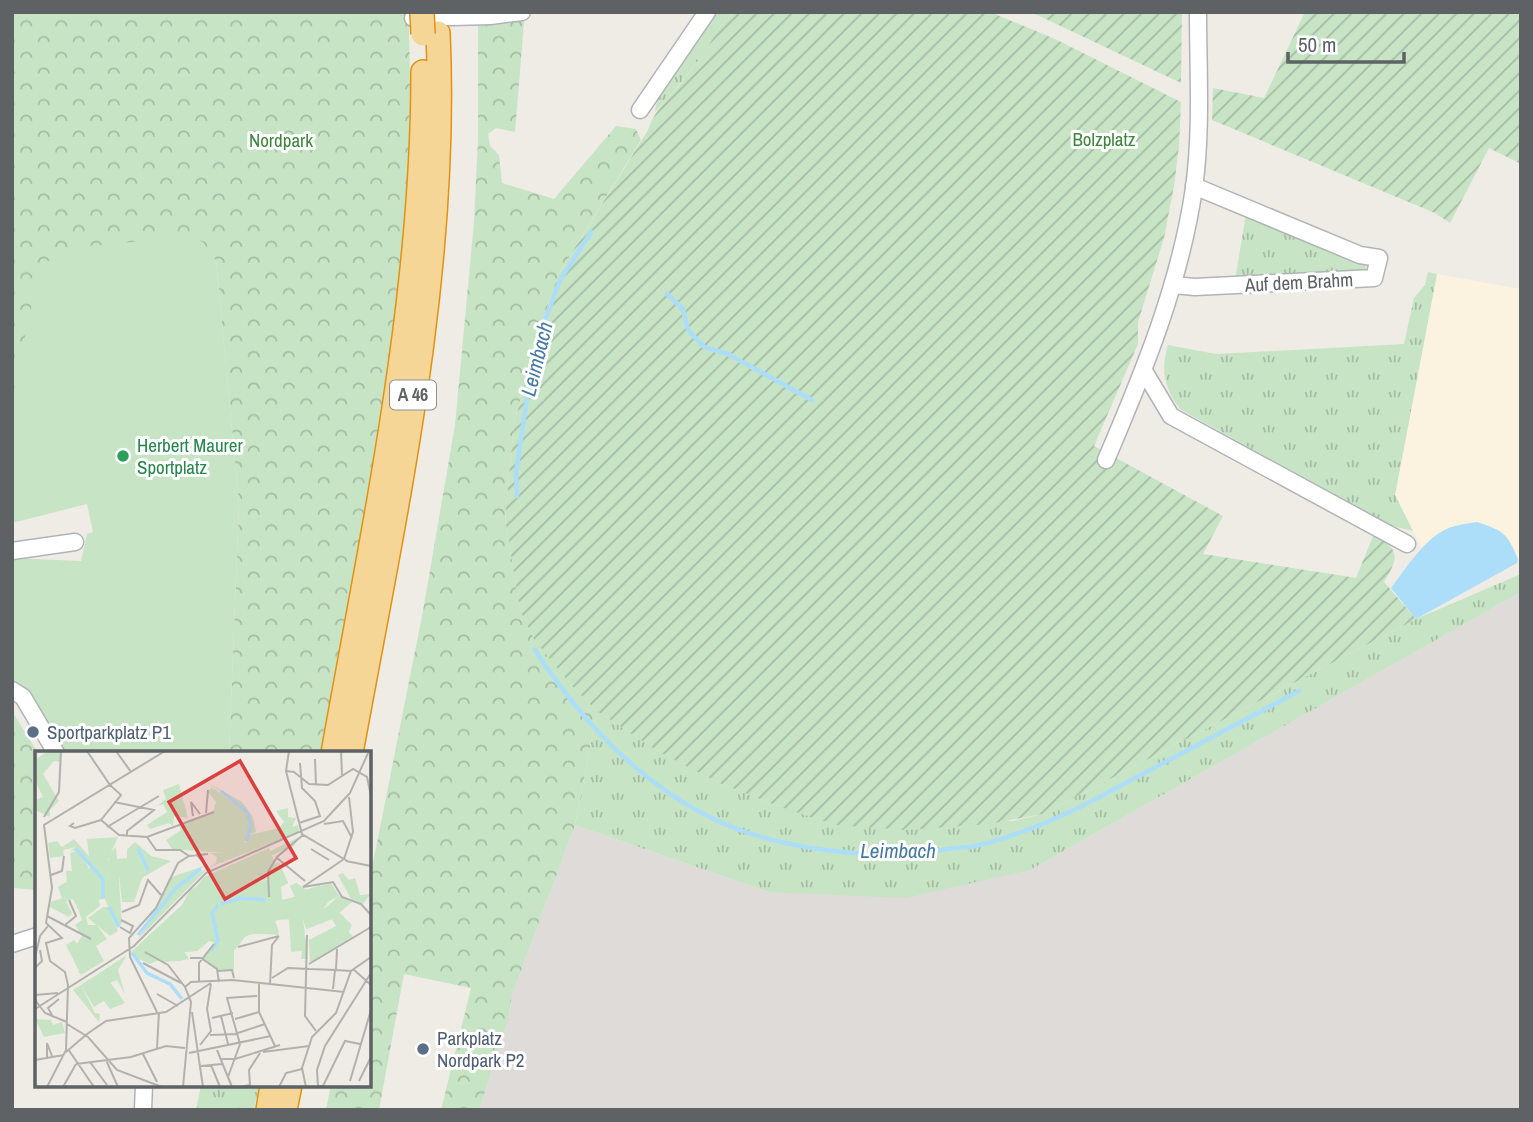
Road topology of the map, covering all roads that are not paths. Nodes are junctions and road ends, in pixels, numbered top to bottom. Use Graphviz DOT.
graph roads {
  1 [pos="522,12"];
  2 [pos="707,12"];
  3 [pos="1198,12"];
  4 [pos="426,22"];
  5 [pos="640,110"];
  6 [pos="1194,186"];
  7 [pos="1173,285"];
  8 [pos="1144,371"];
  9 [pos="1107,460"];
  10 [pos="75,542"];
  11 [pos="1407,544"];
  12 [pos="12,551"];
  13 [pos="12,690"];
  14 [pos="55,751"];
  15 [pos="333,751"];
  16 [pos="351,751"];
  17 [pos="35,937"];
  18 [pos="12,944"];
  19 [pos="144,1087"];
  20 [pos="272,1087"];
  21 [pos="290,1087"];
  22 [pos="143,1110"];
  23 [pos="268,1110"];
  24 [pos="285,1110"];
  1 -- 4 [label="street"];
  2 -- 5 [label="street"];
  3 -- 6 [label="street"];
  4 -- 15 [label="highway, A 46"];
  4 -- 16 [label="highway, A 46"];
  6 -- 7 [label="street"];
  6 -- 7 [label="street, Auf dem Brahm"];
  7 -- 8 [label="street"];
  8 -- 9 [label="street"];
  8 -- 11 [label="street"];
  10 -- 12 [label="street"];
  13 -- 14 [label="street"];
  17 -- 18 [label="street"];
  19 -- 22 [label="street"];
  20 -- 23 [label="highway"];
  21 -- 24 [label="highway"];
}
